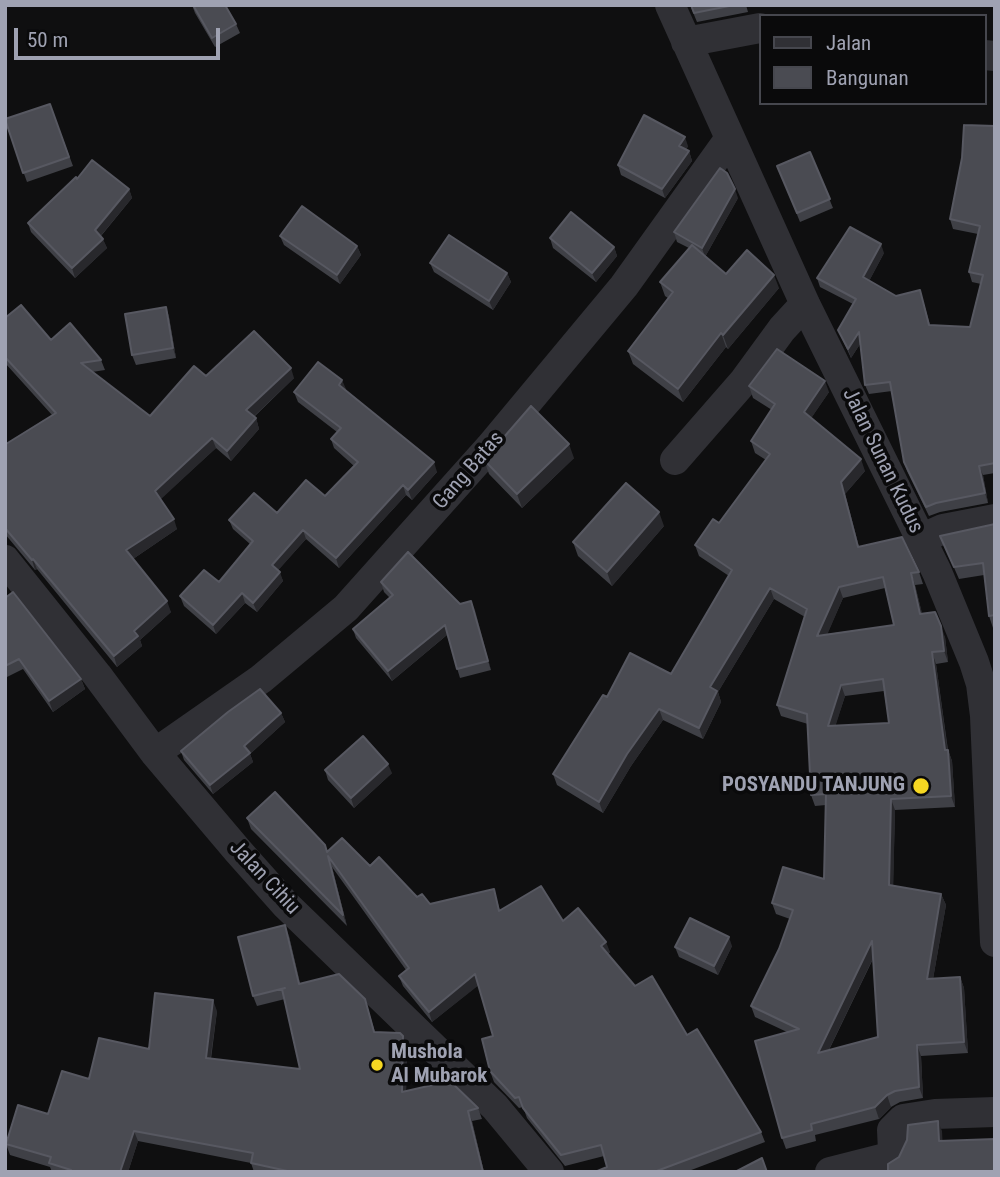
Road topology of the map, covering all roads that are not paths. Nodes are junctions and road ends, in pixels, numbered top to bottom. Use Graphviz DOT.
graph roads {
  1 [pos="670,5"];
  2 [pos="758,28"];
  3 [pos="686,41"];
  4 [pos="730,138"];
  5 [pos="805,304"];
  6 [pos="675,460"];
  7 [pos="995,519"];
  8 [pos="920,539"];
  9 [pos="9,573"];
  10 [pos="155,753"];
  11 [pos="995,942"];
  12 [pos="995,1112"];
  13 [pos="549,1172"];
  14 [pos="830,1172"];
  1 -- 3 [label="street, Jalan Sunan Kudus"];
  2 -- 3 [label="street"];
  3 -- 4 [label="street, Jalan Sunan Kudus"];
  4 -- 5 [label="street, Jalan Sunan Kudus"];
  4 -- 10 [label="street, Gang Batas"];
  5 -- 6 [label="street"];
  5 -- 8 [label="street, Jalan Sunan Kudus"];
  7 -- 8 [label="street"];
  8 -- 11 [label="street, Jalan Sunan Kudus"];
  9 -- 10 [label="street, Jalan Cihiu"];
  10 -- 13 [label="street, Jalan Cihiu"];
  12 -- 14 [label="street"];
}
